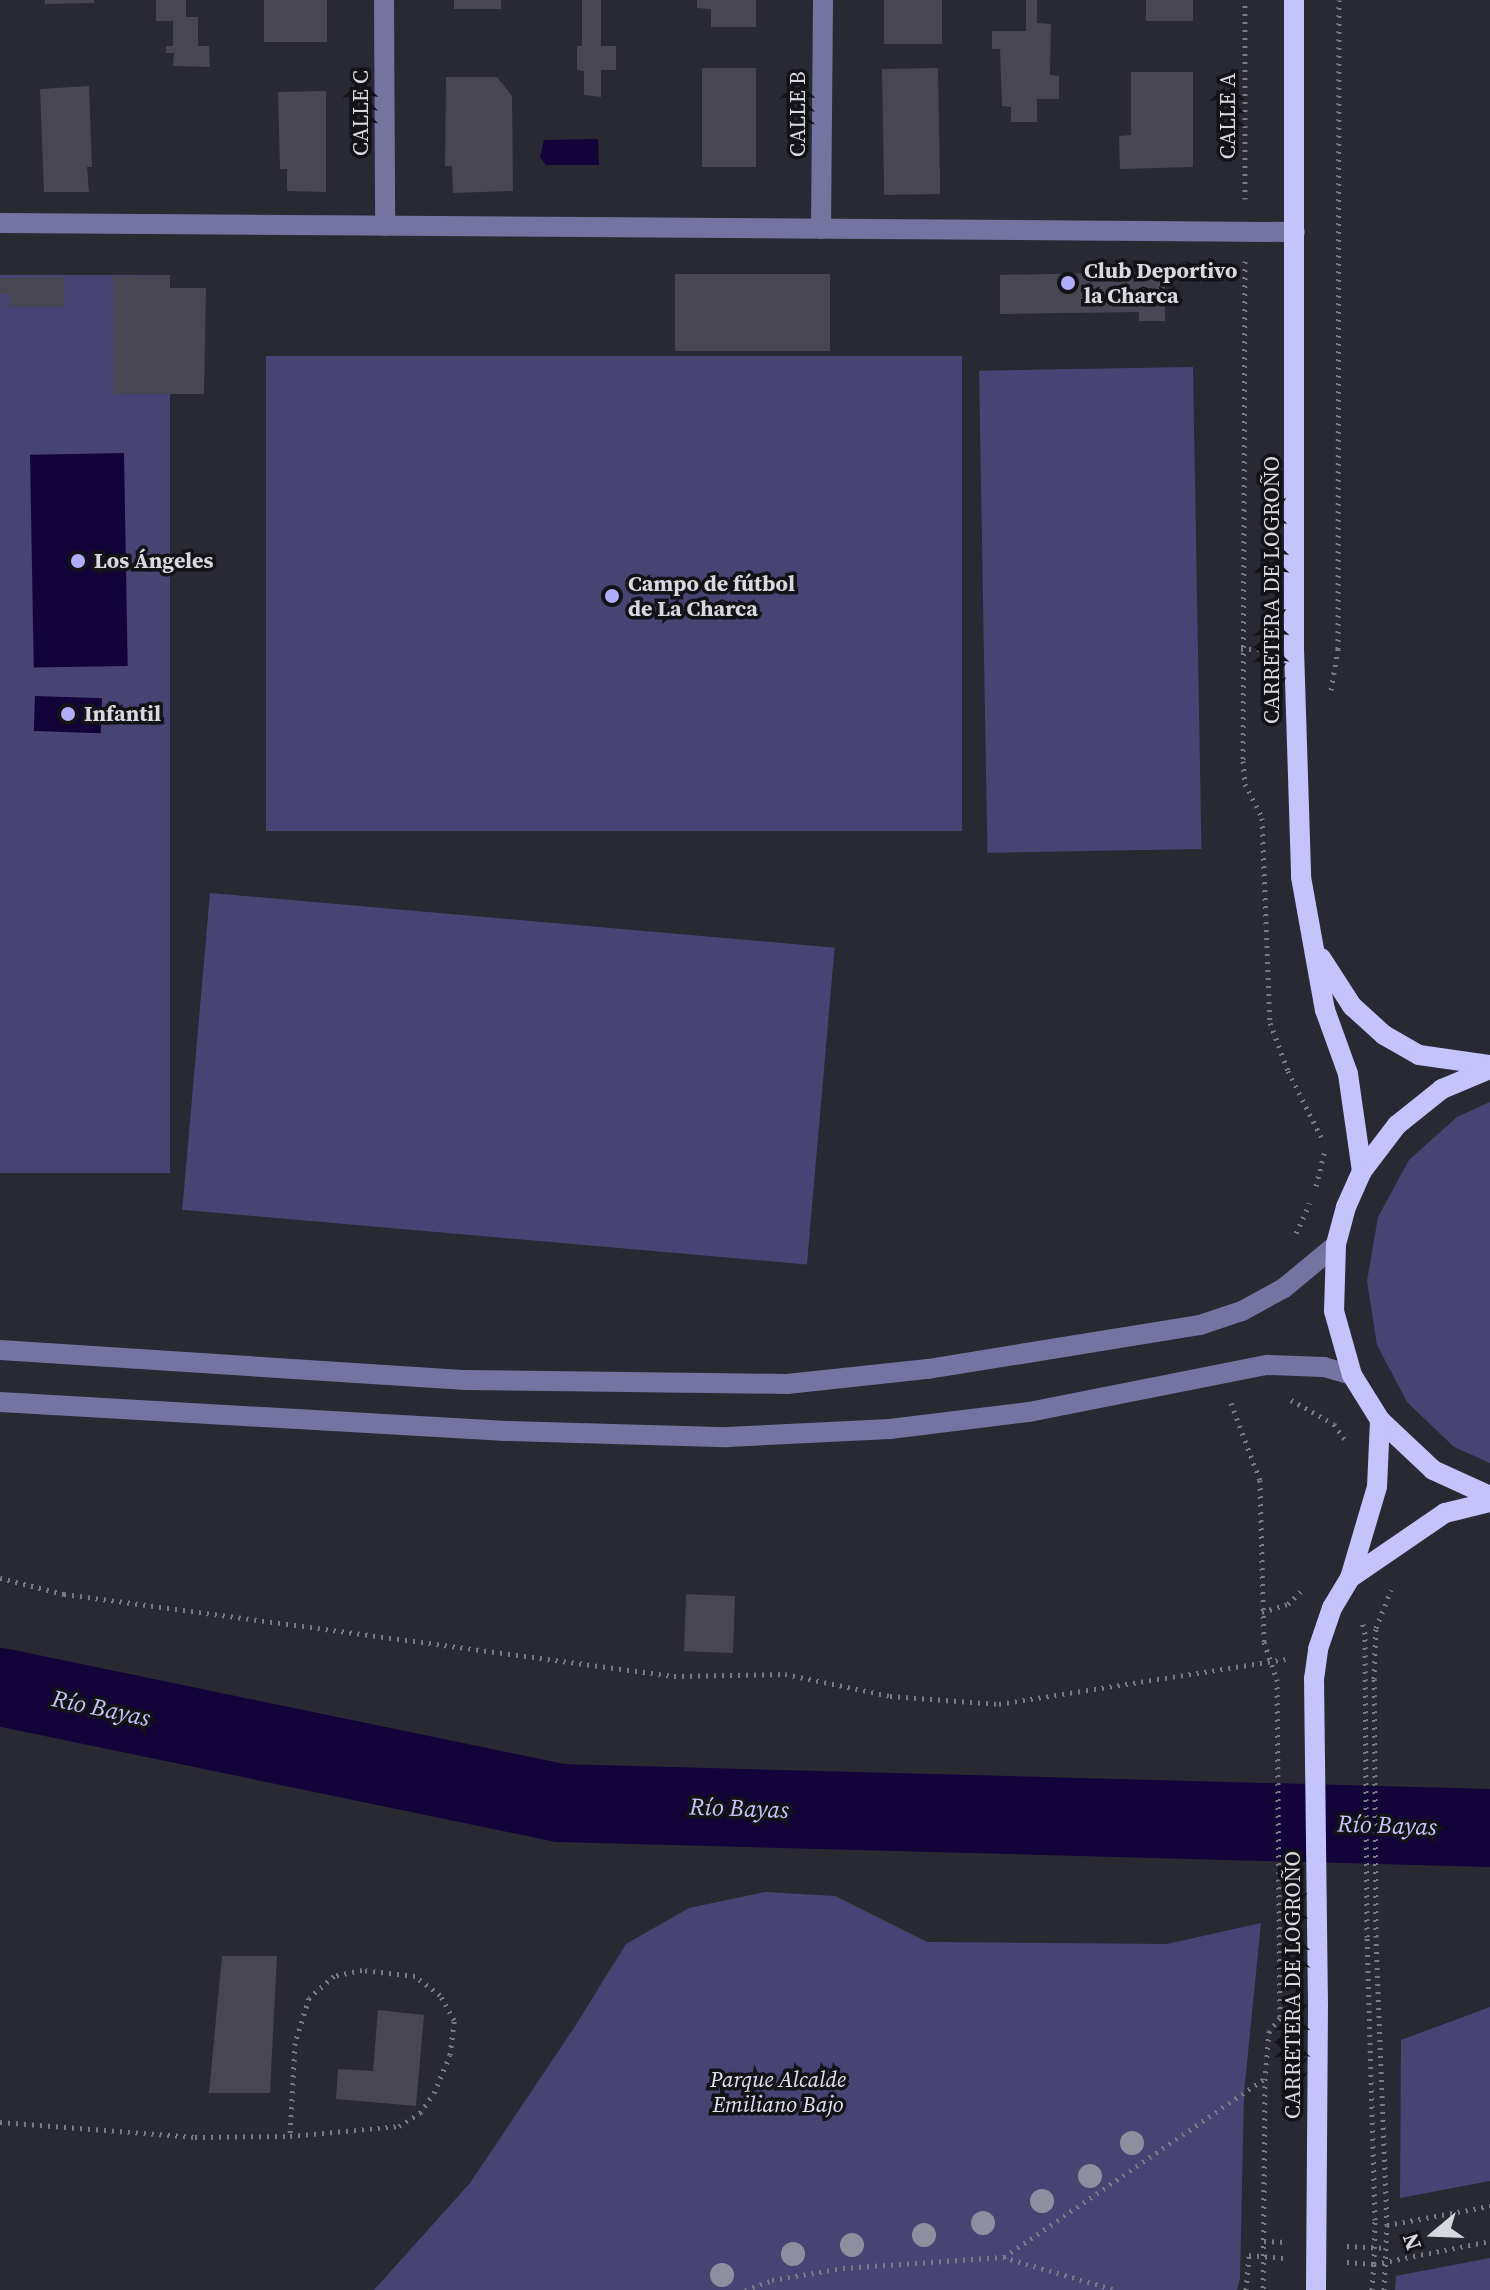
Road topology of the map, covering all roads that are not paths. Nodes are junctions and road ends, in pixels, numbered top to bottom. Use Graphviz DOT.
graph roads {
  1 [pos="384,0"];
  2 [pos="823,0"];
  3 [pos="1294,0"];
  4 [pos="0,223"];
  5 [pos="385,226"];
  6 [pos="821,229"];
  7 [pos="1295,232"];
  8 [pos="1317,951"];
  9 [pos="1490,1067"];
  10 [pos="1362,1171"];
  11 [pos="1336,1245"];
  12 [pos="0,1350"];
  13 [pos="1352,1375"];
  14 [pos="0,1402"];
  15 [pos="1380,1420"];
  16 [pos="1490,1496"];
  17 [pos="1490,1502"];
  18 [pos="1350,1578"];
  19 [pos="1316,2290"];
  1 -- 5 [label="street, CALLE C"];
  2 -- 6 [label="street, CALLE B"];
  3 -- 7 [label="main road, CARRETERA DE LOGROÑO"];
  4 -- 5 [label="street"];
  5 -- 6 [label="street"];
  6 -- 7 [label="street"];
  7 -- 8 [label="main road, CARRETERA DE LOGROÑO"];
  8 -- 9 [label="main road"];
  8 -- 10 [label="main road, CARRETERA DE LOGROÑO"];
  9 -- 10 [label="main road"];
  10 -- 11 [label="main road"];
  11 -- 12 [label="street"];
  11 -- 13 [label="main road"];
  13 -- 14 [label="street"];
  13 -- 15 [label="main road"];
  15 -- 16 [label="main road"];
  15 -- 18 [label="main road"];
  17 -- 18 [label="main road"];
  18 -- 19 [label="main road, CARRETERA DE LOGROÑO"];
}
